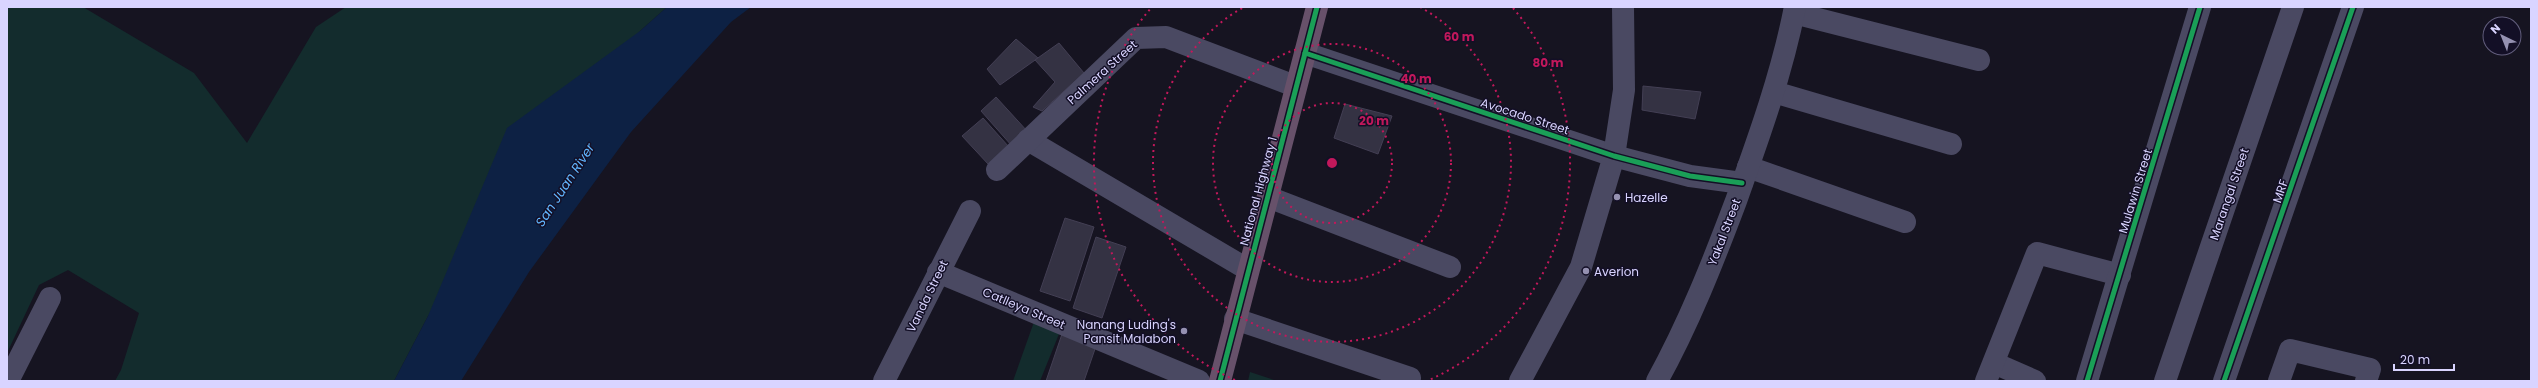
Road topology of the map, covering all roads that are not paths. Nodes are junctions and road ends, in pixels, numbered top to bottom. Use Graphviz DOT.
graph roads {
  1 [pos="1317,7"];
  2 [pos="1623,7"];
  3 [pos="2200,7"];
  4 [pos="2293,7"];
  5 [pos="2353,7"];
  6 [pos="1794,10"];
  7 [pos="1305,53"];
  8 [pos="1979,60"];
  9 [pos="1295,86"];
  10 [pos="1774,92"];
  11 [pos="1028,140"];
  12 [pos="1951,144"];
  13 [pos="1614,156"];
  14 [pos="997,170"];
  15 [pos="1745,175"];
  16 [pos="1268,197"];
  17 [pos="970,211"];
  18 [pos="1905,222"];
  19 [pos="1450,267"];
  20 [pos="1247,269"];
  21 [pos="938,272"];
  22 [pos="2120,275"];
  23 [pos="50,298"];
  24 [pos="1235,319"];
  25 [pos="1990,372"];
  26 [pos="1410,378"];
  27 [pos="8,381"];
  28 [pos="884,381"];
  29 [pos="1199,381"];
  30 [pos="1220,381"];
  31 [pos="1520,381"];
  32 [pos="1657,381"];
  33 [pos="2035,381"];
  34 [pos="2087,381"];
  35 [pos="2165,381"];
  36 [pos="2224,381"];
  37 [pos="2279,381"];
  38 [pos="2366,381"];
  1 -- 7 [label="highway, National Highway 1"];
  2 -- 13 [label="street"];
  3 -- 22 [label="street, Mulawin Street"];
  4 -- 35 [label="street, Marangal Street"];
  5 -- 36 [label="street, MRF"];
  6 -- 8 [label="street"];
  6 -- 10 [label="street, Yakal Street"];
  7 -- 9 [label="highway, National Highway 1"];
  7 -- 13 [label="street, Avocado Street"];
  9 -- 11 [label="street, Palmera Street"];
  9 -- 16 [label="highway, National Highway 1"];
  10 -- 12 [label="street"];
  10 -- 15 [label="street, Yakal Street"];
  11 -- 14 [label="street, Palmera Street"];
  11 -- 20 [label="street"];
  13 -- 15 [label="street, Avocado Street"];
  13 -- 31 [label="street"];
  15 -- 18 [label="street, Avocado Street"];
  15 -- 32 [label="street, Yakal Street"];
  16 -- 19 [label="street"];
  16 -- 20 [label="highway, National Highway 1"];
  17 -- 21 [label="street, Vanda Street"];
  20 -- 24 [label="highway, National Highway 1"];
  21 -- 28 [label="street, Vanda Street"];
  21 -- 29 [label="street, Catlleya Street"];
  22 -- 25 [label="street"];
  22 -- 34 [label="street, Mulawin Street"];
  23 -- 27 [label="street"];
  24 -- 26 [label="street"];
  24 -- 30 [label="highway, National Highway 1"];
  25 -- 33 [label="street"];
  37 -- 38 [label="street"];
}
